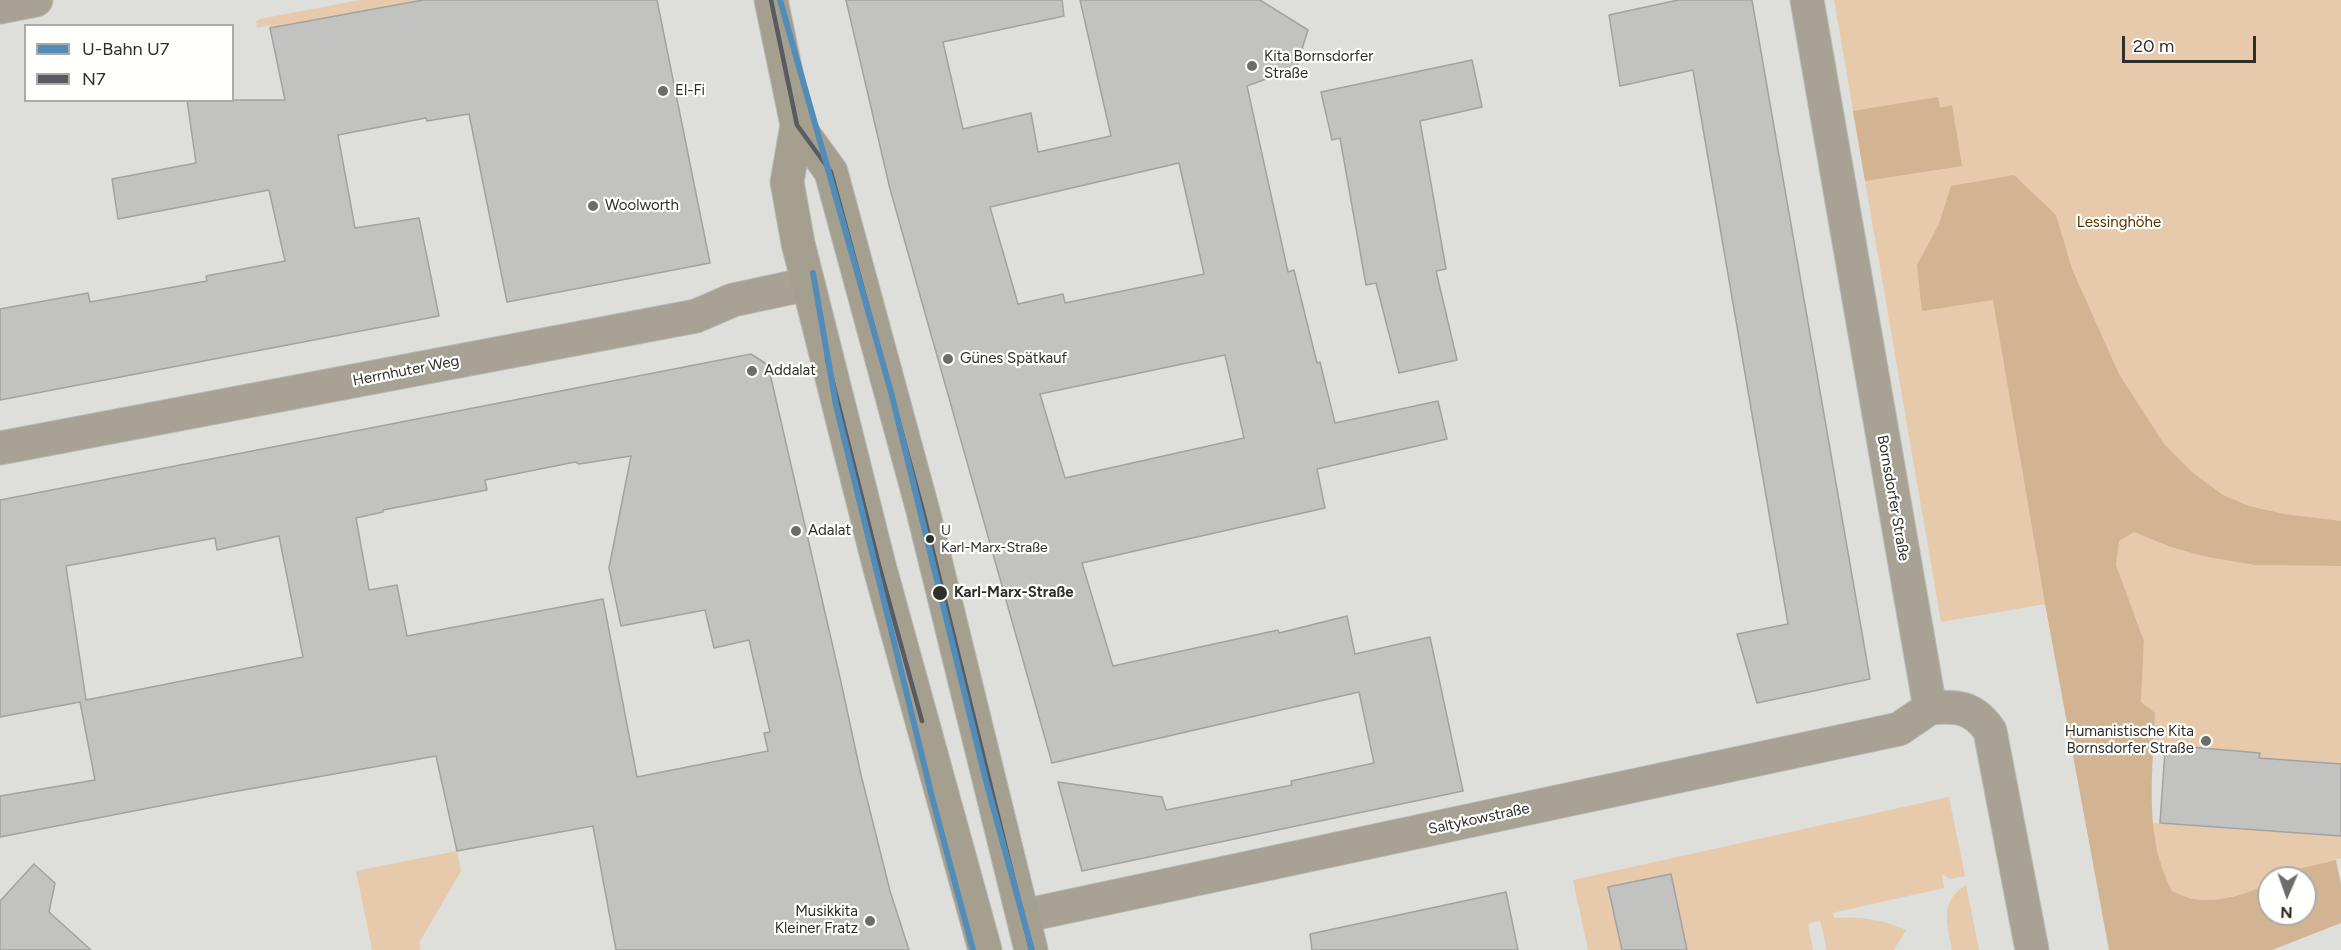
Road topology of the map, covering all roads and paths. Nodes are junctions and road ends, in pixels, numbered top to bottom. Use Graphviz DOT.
graph roads {
  1 [pos="36,0"];
  2 [pos="771,0"];
  3 [pos="1807,0"];
  4 [pos="0,7"];
  5 [pos="797,125"];
  6 [pos="808,284"];
  7 [pos="0,447"];
  8 [pos="1930,708"];
  9 [pos="1023,916"];
  10 [pos="985,950"];
  11 [pos="1031,950"];
  12 [pos="2032,950"];
  1 -- 4 [label="street"];
  2 -- 5 [label="main road"];
  3 -- 8 [label="street, Bornsdorfer Straße"];
  5 -- 6 [label="main road"];
  5 -- 9 [label="main road"];
  6 -- 7 [label="street, Herrnhuter Weg"];
  6 -- 10 [label="main road"];
  8 -- 9 [label="street, Saltykowstraße"];
  8 -- 12 [label="street"];
  9 -- 11 [label="main road"];
}
